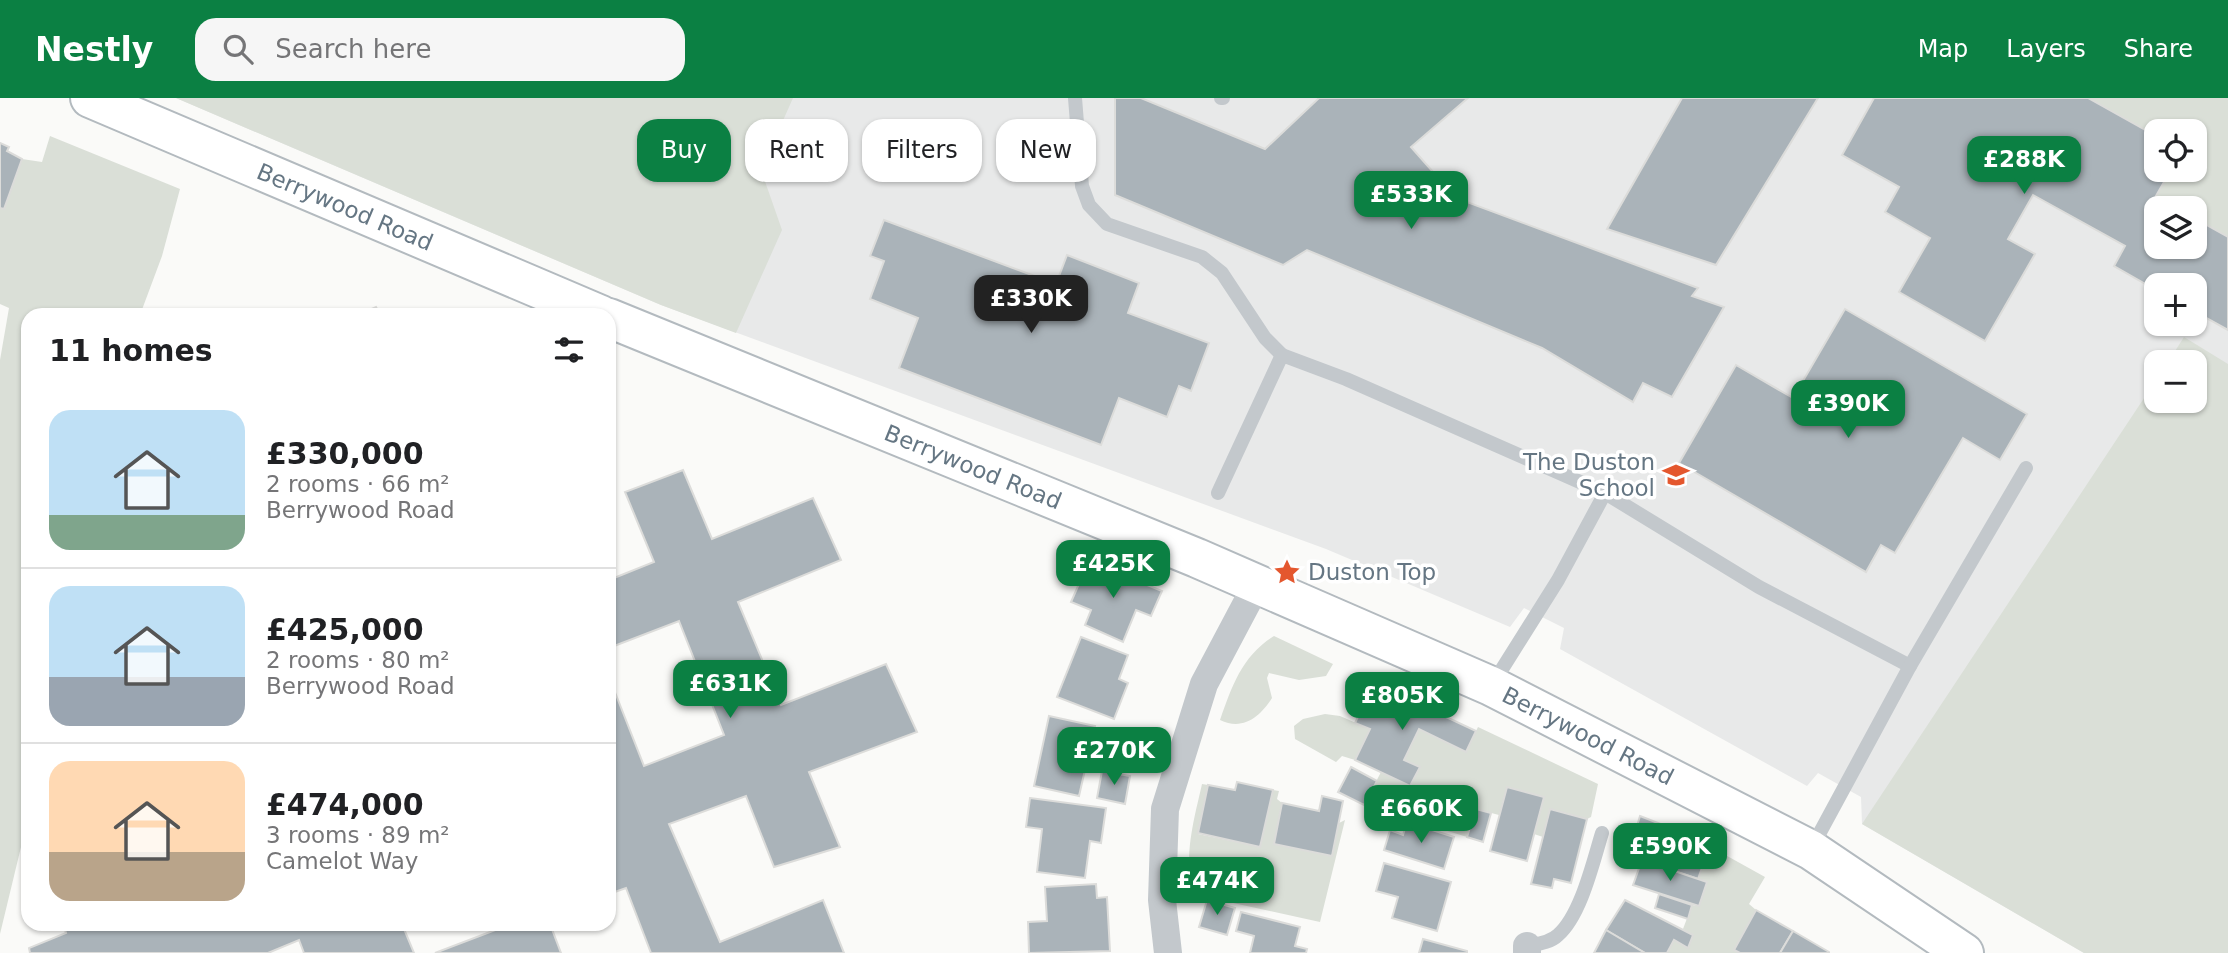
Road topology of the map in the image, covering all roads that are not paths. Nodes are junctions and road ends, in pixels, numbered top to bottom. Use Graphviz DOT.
graph roads {
  1 [pos="90,98"];
  2 [pos="1074,98"];
  3 [pos="585,308"];
  4 [pos="616,321"];
  5 [pos="1282,355"];
  6 [pos="2026,468"];
  7 [pos="1218,493"];
  8 [pos="1605,493"];
  9 [pos="1257,584"];
  10 [pos="1910,666"];
  11 [pos="1491,686"];
  12 [pos="1602,833"];
  13 [pos="1811,850"];
  14 [pos="1527,949"];
  15 [pos="1168,953"];
  16 [pos="1964,953"];
  1 -- 3 [label="street, Berrywood Road"];
  2 -- 5 [label="lane"];
  4 -- 9 [label="street, Berrywood Road"];
  5 -- 7 [label="lane"];
  5 -- 8 [label="lane"];
  6 -- 10 [label="lane"];
  8 -- 10 [label="lane"];
  8 -- 11 [label="lane"];
  9 -- 11 [label="street, Berrywood Road"];
  9 -- 15 [label="street"];
  10 -- 13 [label="lane"];
  11 -- 13 [label="street, Berrywood Road"];
  12 -- 14 [label="lane"];
  13 -- 16 [label="street, Berrywood Road"];
}
